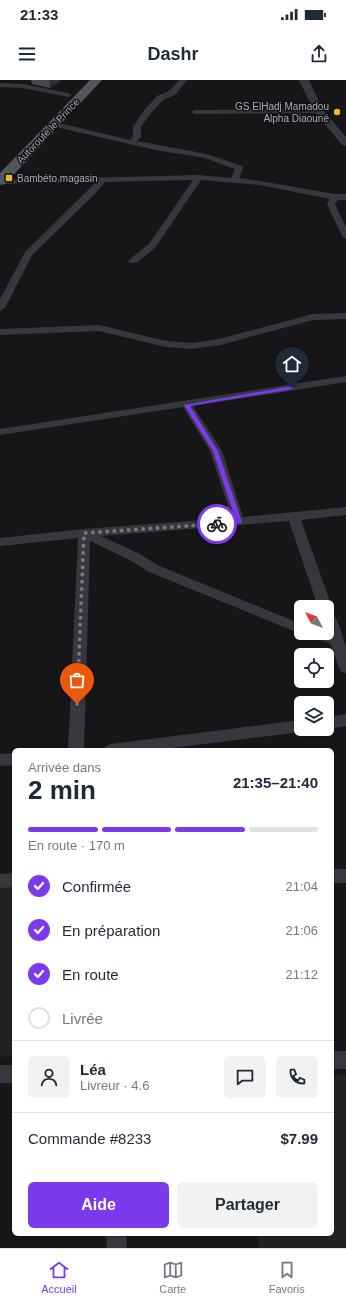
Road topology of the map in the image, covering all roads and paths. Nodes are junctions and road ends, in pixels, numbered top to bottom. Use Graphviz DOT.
graph roads {
  1 [pos="83,80"];
  2 [pos="96,80"];
  3 [pos="184,80"];
  4 [pos="304,80"];
  5 [pos="0,85"];
  6 [pos="68,95"];
  7 [pos="319,111"];
  8 [pos="195,112"];
  9 [pos="55,124"];
  10 [pos="28,134"];
  11 [pos="132,142"];
  12 [pos="346,143"];
  13 [pos="200,177"];
  14 [pos="102,180"];
  15 [pos="234,181"];
  16 [pos="0,182"];
  17 [pos="335,197"];
  18 [pos="346,197"];
  19 [pos="346,236"];
  20 [pos="133,261"];
  21 [pos="0,308"];
  22 [pos="346,316"];
  23 [pos="0,332"];
  24 [pos="346,379"];
  25 [pos="187,405"];
  26 [pos="0,432"];
  27 [pos="346,511"];
  28 [pos="294,517"];
  29 [pos="239,522"];
  30 [pos="84,533"];
  31 [pos="0,542"];
  32 [pos="323,600"];
  33 [pos="294,626"];
  34 [pos="334,634"];
  35 [pos="336,640"];
  36 [pos="346,668"];
  37 [pos="346,720"];
  38 [pos="334,721"];
  39 [pos="294,727"];
  40 [pos="76,748"];
  41 [pos="127,748"];
  42 [pos="12,759"];
  43 [pos="0,760"];
  44 [pos="334,876"];
  45 [pos="346,876"];
  46 [pos="12,880"];
  47 [pos="0,881"];
  48 [pos="334,1060"];
  49 [pos="346,1060"];
  50 [pos="0,1074"];
  51 [pos="12,1074"];
  52 [pos="116,1236"];
  53 [pos="117,1248"];
  1 -- 6 [label="main road, Autoroute le Prince"];
  2 -- 9 [label="main road, Autoroute le Prince"];
  3 -- 11 [label="street"];
  4 -- 7 [label="street"];
  5 -- 6 [label="street"];
  6 -- 10 [label="main road, Autoroute le Prince"];
  7 -- 8 [label="street"];
  7 -- 12 [label="street"];
  9 -- 11 [label="street"];
  9 -- 16 [label="main road, Autoroute le Prince"];
  11 -- 15 [label="street"];
  13 -- 14 [label="street"];
  13 -- 15 [label="street"];
  13 -- 20 [label="street"];
  14 -- 16 [label="street"];
  14 -- 21 [label="street"];
  15 -- 17 [label="street"];
  17 -- 18 [label="street"];
  17 -- 19 [label="street"];
  22 -- 23 [label="street"];
  24 -- 25 [label="street"];
  25 -- 26 [label="street"];
  25 -- 29 [label="street"];
  27 -- 28 [label="street"];
  28 -- 29 [label="street"];
  28 -- 32 [label="street"];
  29 -- 30 [label="street"];
  30 -- 31 [label="street"];
  30 -- 33 [label="street"];
  30 -- 40 [label="street"];
  34 -- 35 [label="street"];
  35 -- 36 [label="street"];
  37 -- 38 [label="street"];
  39 -- 41 [label="street"];
  42 -- 43 [label="street"];
  44 -- 45 [label="street"];
  46 -- 47 [label="street"];
  48 -- 49 [label="street"];
  50 -- 51 [label="street"];
  52 -- 53 [label="street"];
}
